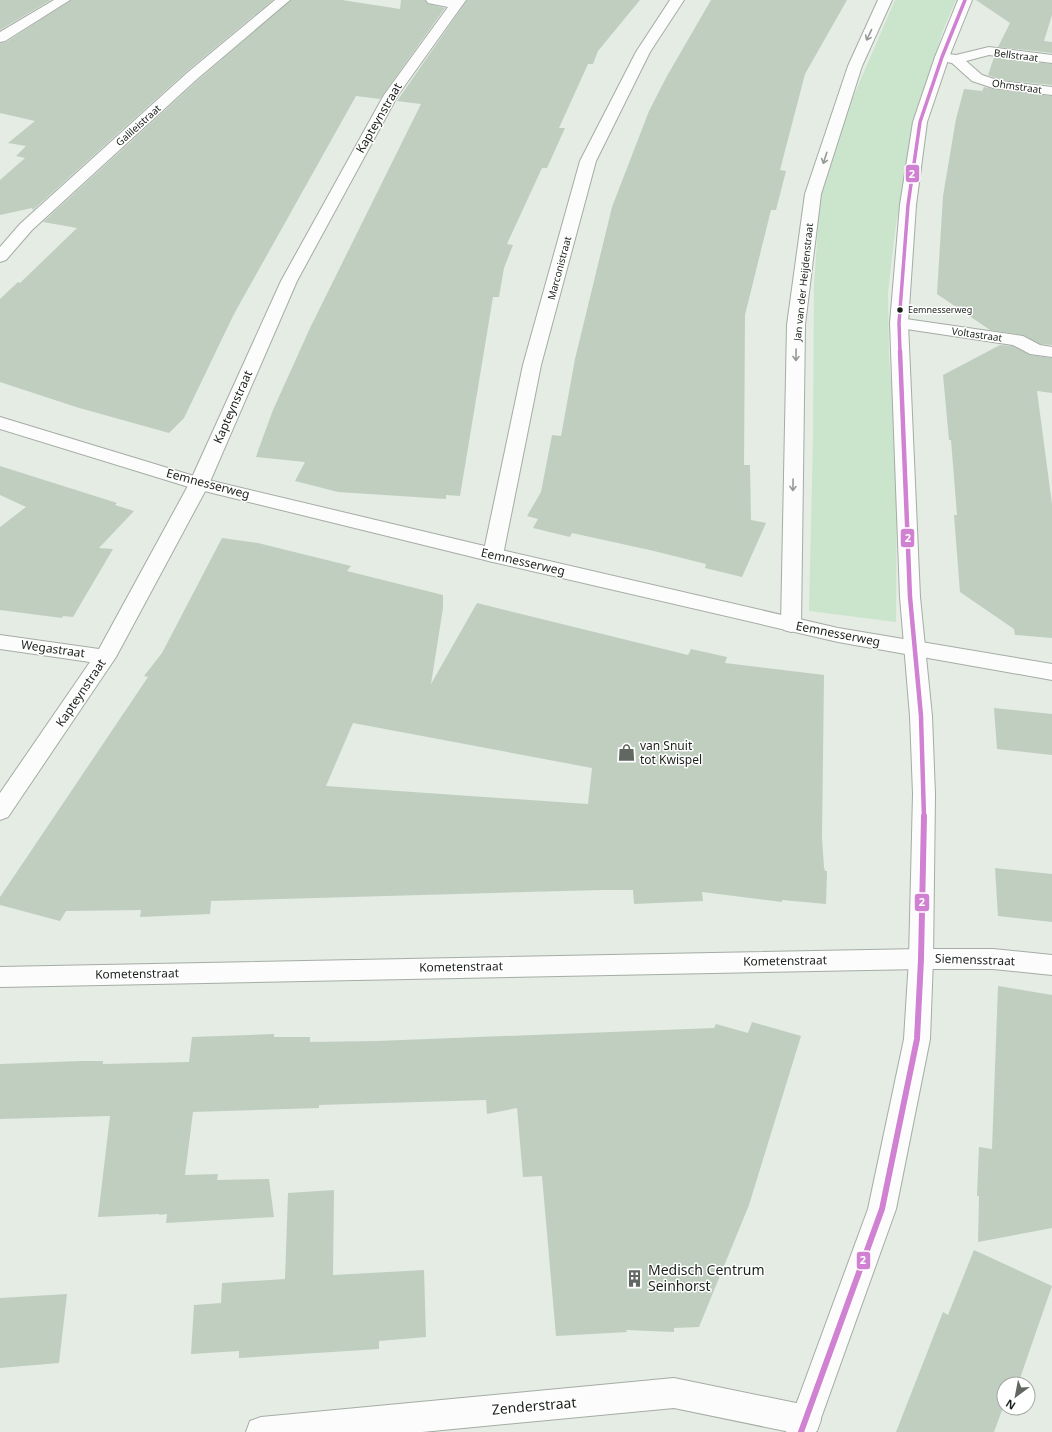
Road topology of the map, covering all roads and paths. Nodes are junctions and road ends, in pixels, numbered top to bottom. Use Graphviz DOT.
graph roads {
  1 [pos="63,0"];
  2 [pos="283,0"];
  3 [pos="433,0"];
  4 [pos="677,0"];
  5 [pos="885,0"];
  6 [pos="964,0"];
  7 [pos="457,2"];
  8 [pos="0,38"];
  9 [pos="949,58"];
  10 [pos="1052,59"];
  11 [pos="1052,91"];
  12 [pos="0,256"];
  13 [pos="899,323"];
  14 [pos="1052,352"];
  15 [pos="0,423"];
  16 [pos="199,484"];
  17 [pos="493,555"];
  18 [pos="791,625"];
  19 [pos="0,642"];
  20 [pos="915,649"];
  21 [pos="105,657"];
  22 [pos="1052,672"];
  23 [pos="0,811"];
  24 [pos="921,959"];
  25 [pos="1052,965"];
  26 [pos="0,977"];
  27 [pos="804,1426"];
  28 [pos="261,1432"];
  1 -- 8 [label="street"];
  2 -- 12 [label="street, Galileistraat"];
  3 -- 7 [label="street"];
  4 -- 17 [label="street, Marconistraat"];
  5 -- 18 [label="street, Jan van der Heijdenstraat, one-way"];
  6 -- 9 [label="street"];
  7 -- 16 [label="street, Kapteynstraat"];
  9 -- 10 [label="street, Bellstraat"];
  9 -- 11 [label="street, Ohmstraat"];
  9 -- 13 [label="street"];
  13 -- 14 [label="street, Voltastraat"];
  13 -- 20 [label="street"];
  15 -- 16 [label="street, Eemnesserweg"];
  16 -- 17 [label="street, Eemnesserweg"];
  16 -- 21 [label="street, Kapteynstraat"];
  17 -- 18 [label="street, Eemnesserweg"];
  18 -- 20 [label="street, Eemnesserweg"];
  19 -- 21 [label="street, Wegastraat"];
  20 -- 22 [label="street, Eemnesserweg"];
  20 -- 24 [label="street"];
  21 -- 23 [label="street, Kapteynstraat"];
  24 -- 25 [label="street, Siemensstraat"];
  24 -- 26 [label="street, Kometenstraat"];
  24 -- 27 [label="street"];
  27 -- 28 [label="street, Zenderstraat"];
}
